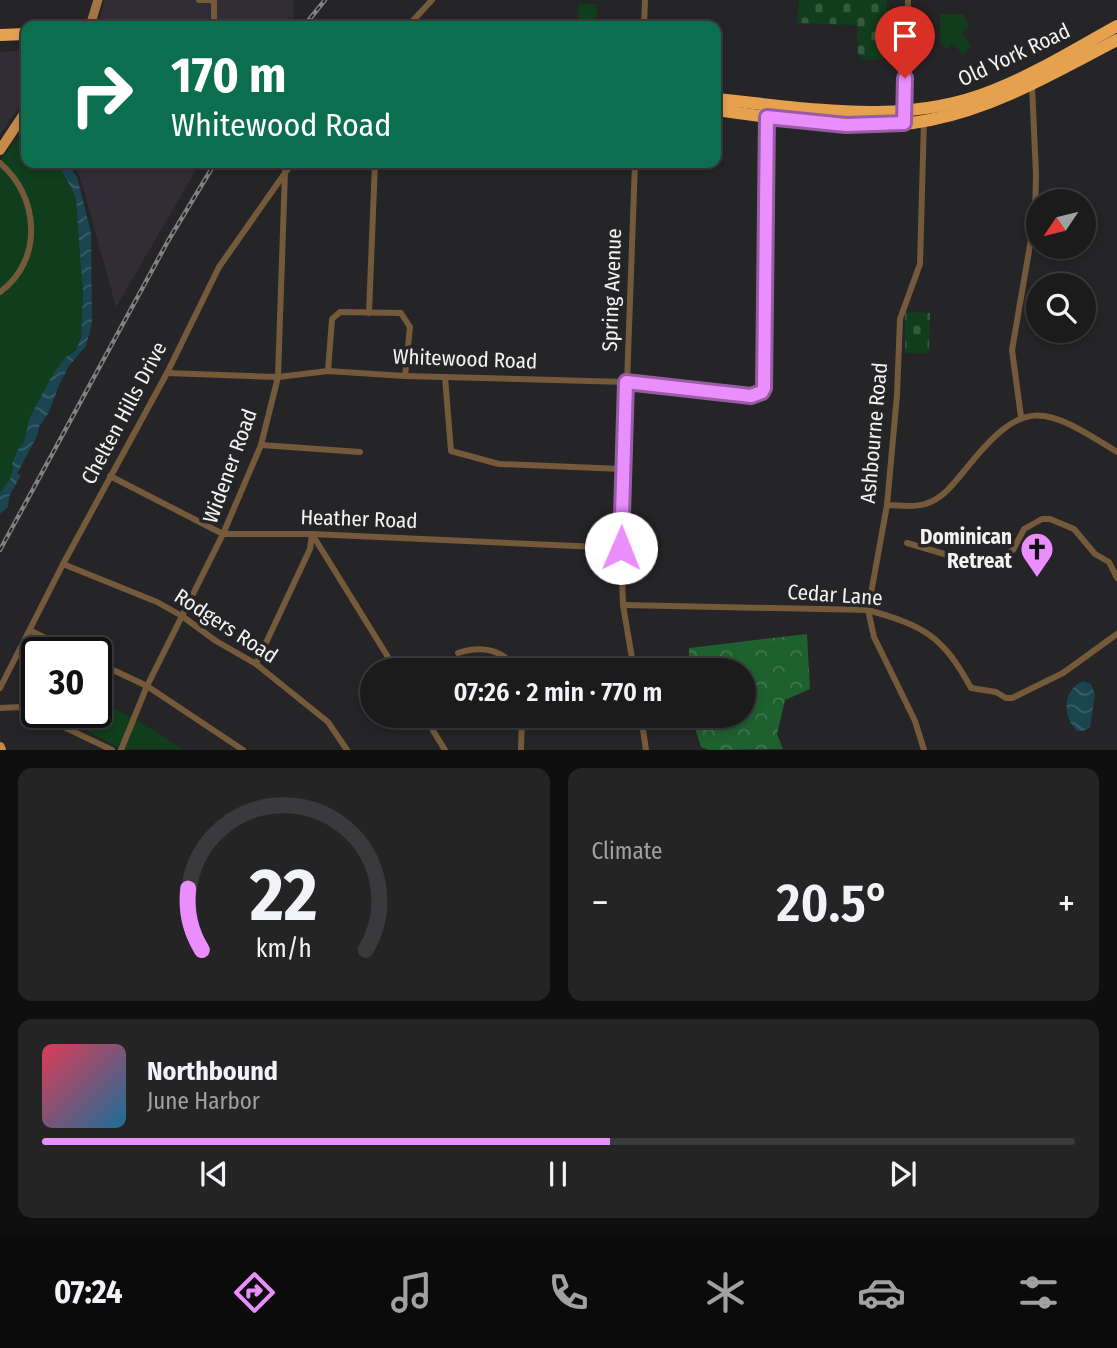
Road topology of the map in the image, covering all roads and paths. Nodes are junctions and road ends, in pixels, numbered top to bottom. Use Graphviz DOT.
graph roads {
  1 [pos="98,0"];
  2 [pos="199,0"];
  3 [pos="214,0"];
  4 [pos="432,0"];
  5 [pos="645,0"];
  6 [pos="908,0"];
  7 [pos="92,21"];
  8 [pos="214,21"];
  9 [pos="413,21"];
  10 [pos="644,21"];
  11 [pos="1117,26"];
  12 [pos="21,34"];
  13 [pos="0,35"];
  14 [pos="1117,40"];
  15 [pos="21,42"];
  16 [pos="0,44"];
  17 [pos="1031,79"];
  18 [pos="721,100"];
  19 [pos="721,110"];
  20 [pos="768,111"];
  21 [pos="924,116"];
  22 [pos="904,117"];
  23 [pos="21,118"];
  24 [pos="0,150"];
  25 [pos="0,163"];
  26 [pos="288,168"];
  27 [pos="375,168"];
  28 [pos="635,168"];
  29 [pos="285,172"];
  30 [pos="0,292"];
  31 [pos="369,313"];
  32 [pos="328,371"];
  33 [pos="167,373"];
  34 [pos="405,376"];
  35 [pos="278,377"];
  36 [pos="445,377"];
  37 [pos="626,382"];
  38 [pos="1021,417"];
  39 [pos="261,445"];
  40 [pos="360,452"];
  41 [pos="1117,452"];
  42 [pos="622,469"];
  43 [pos="110,476"];
  44 [pos="887,505"];
  45 [pos="223,534"];
  46 [pos="312,534"];
  47 [pos="907,543"];
  48 [pos="621,548"];
  49 [pos="63,564"];
  50 [pos="1117,578"];
  51 [pos="624,605"];
  52 [pos="868,610"];
  53 [pos="182,616"];
  54 [pos="31,631"];
  55 [pos="1117,634"];
  56 [pos="44,637"];
  57 [pos="457,653"];
  58 [pos="389,658"];
  59 [pos="507,658"];
  60 [pos="632,658"];
  61 [pos="256,664"];
  62 [pos="112,670"];
  63 [pos="147,686"];
  64 [pos="0,688"];
  65 [pos="0,708"];
  66 [pos="431,728"];
  67 [pos="522,728"];
  68 [pos="643,728"];
  69 [pos="112,750"];
  70 [pos="121,750"];
  71 [pos="243,750"];
  72 [pos="347,750"];
  73 [pos="445,750"];
  74 [pos="521,750"];
  75 [pos="646,750"];
  76 [pos="923,750"];
  1 -- 7 [label="street"];
  2 -- 3 [label="street"];
  3 -- 8 [label="street"];
  4 -- 9 [label="street"];
  5 -- 10 [label="street"];
  6 -- 22 [label="street"];
  11 -- 17 [label="highway, Old York Road"];
  12 -- 13 [label="highway"];
  14 -- 17 [label="highway, Old York Road"];
  15 -- 16 [label="highway"];
  17 -- 21 [label="highway, Old York Road"];
  17 -- 38 [label="street"];
  18 -- 20 [label="highway, Old York Road"];
  19 -- 20 [label="highway, Old York Road"];
  20 -- 22 [label="highway, Old York Road"];
  20 -- 37 [label="street, Whitewood Road"];
  21 -- 22 [label="highway, Old York Road"];
  21 -- 44 [label="street, Ashbourne Road"];
  23 -- 24 [label="main road"];
  25 -- 30 [label="street"];
  26 -- 29 [label="street, Chelten Hills Drive"];
  27 -- 31 [label="street"];
  28 -- 37 [label="street, Spring Avenue"];
  29 -- 33 [label="street, Chelten Hills Drive"];
  29 -- 35 [label="street, Widener Road"];
  31 -- 32 [label="street"];
  31 -- 34 [label="street"];
  32 -- 34 [label="street, Whitewood Road"];
  32 -- 35 [label="street, Whitewood Road"];
  33 -- 35 [label="street, Whitewood Road"];
  33 -- 43 [label="street, Chelten Hills Drive"];
  34 -- 36 [label="street, Whitewood Road"];
  35 -- 39 [label="street, Widener Road"];
  36 -- 37 [label="street, Whitewood Road"];
  36 -- 42 [label="street"];
  37 -- 42 [label="street, Spring Avenue"];
  38 -- 41 [label="street"];
  38 -- 44 [label="street"];
  39 -- 40 [label="street"];
  39 -- 45 [label="street, Widener Road"];
  42 -- 48 [label="street, Spring Avenue"];
  43 -- 45 [label="street, Heather Road"];
  43 -- 49 [label="street, Chelten Hills Drive"];
  44 -- 52 [label="street, Ashbourne Road"];
  45 -- 46 [label="street, Heather Road"];
  45 -- 53 [label="street, Widener Road"];
  46 -- 48 [label="street, Heather Road"];
  46 -- 58 [label="street"];
  46 -- 61 [label="street"];
  47 -- 50 [label="street"];
  48 -- 51 [label="street, Spring Avenue"];
  49 -- 53 [label="street, Rodgers Road"];
  49 -- 54 [label="street, Chelten Hills Drive"];
  51 -- 52 [label="street, Cedar Lane"];
  51 -- 60 [label="street, Spring Avenue"];
  52 -- 55 [label="street, Cedar Lane"];
  52 -- 76 [label="street, Ashbourne Road"];
  53 -- 61 [label="street, Rodgers Road"];
  53 -- 63 [label="street, Widener Road"];
  54 -- 56 [label="street"];
  54 -- 64 [label="street, Chelten Hills Drive"];
  57 -- 59 [label="street"];
  61 -- 72 [label="street, Rodgers Road"];
  62 -- 63 [label="street"];
  63 -- 70 [label="street, Widener Road"];
  63 -- 71 [label="street"];
  65 -- 69 [label="street"];
  66 -- 73 [label="street"];
  67 -- 74 [label="street"];
  68 -- 75 [label="street"];
}
